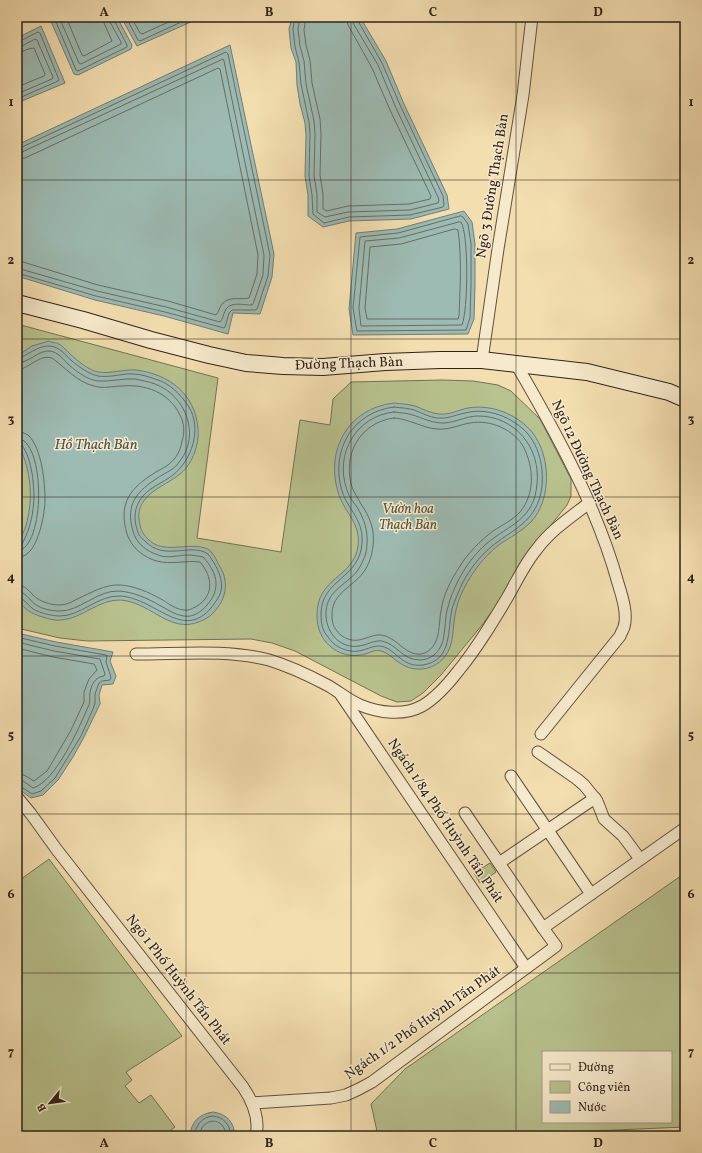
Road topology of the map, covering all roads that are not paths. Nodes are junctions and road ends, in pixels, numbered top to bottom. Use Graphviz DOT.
graph roads {
  1 [pos="532,17"];
  2 [pos="17,302"];
  3 [pos="482,360"];
  4 [pos="516,364"];
  5 [pos="685,399"];
  6 [pos="589,503"];
  7 [pos="136,654"];
  8 [pos="339,692"];
  9 [pos="541,734"];
  10 [pos="538,752"];
  11 [pos="511,776"];
  12 [pos="17,797"];
  13 [pos="595,798"];
  14 [pos="465,813"];
  15 [pos="685,828"];
  16 [pos="548,830"];
  17 [pos="640,859"];
  18 [pos="499,863"];
  19 [pos="591,894"];
  20 [pos="543,928"];
  21 [pos="526,968"];
  22 [pos="252,1103"];
  23 [pos="256,1136"];
  1 -- 3 [label="street, Ngõ 3 Đường Thạch Bàn"];
  2 -- 3 [label="main road, Đường Thạch Bàn"];
  3 -- 4 [label="main road, Đường Thạch Bàn"];
  4 -- 5 [label="main road, Đường Thạch Bàn"];
  4 -- 6 [label="street, Ngõ 12 Đường Thạch Bàn"];
  6 -- 8 [label="street"];
  6 -- 9 [label="street, Ngõ 12 Đường Thạch Bàn"];
  7 -- 8 [label="street"];
  8 -- 21 [label="street, Ngách 1/84 Phố Huỳnh Tấn Phát"];
  10 -- 13 [label="street"];
  11 -- 16 [label="street"];
  12 -- 22 [label="street, Ngõ 1 Phố Huỳnh Tấn Phát"];
  13 -- 16 [label="street"];
  13 -- 17 [label="street"];
  14 -- 18 [label="street"];
  15 -- 17 [label="street"];
  16 -- 18 [label="street"];
  16 -- 19 [label="street"];
  17 -- 19 [label="street"];
  18 -- 20 [label="street"];
  19 -- 20 [label="street"];
  20 -- 21 [label="street, Ngách 1/2 Phố Huỳnh Tấn Phát"];
  21 -- 22 [label="street, Ngách 1/2 Phố Huỳnh Tấn Phát"];
  22 -- 23 [label="street, Ngõ 1 Phố Huỳnh Tấn Phát"];
}
